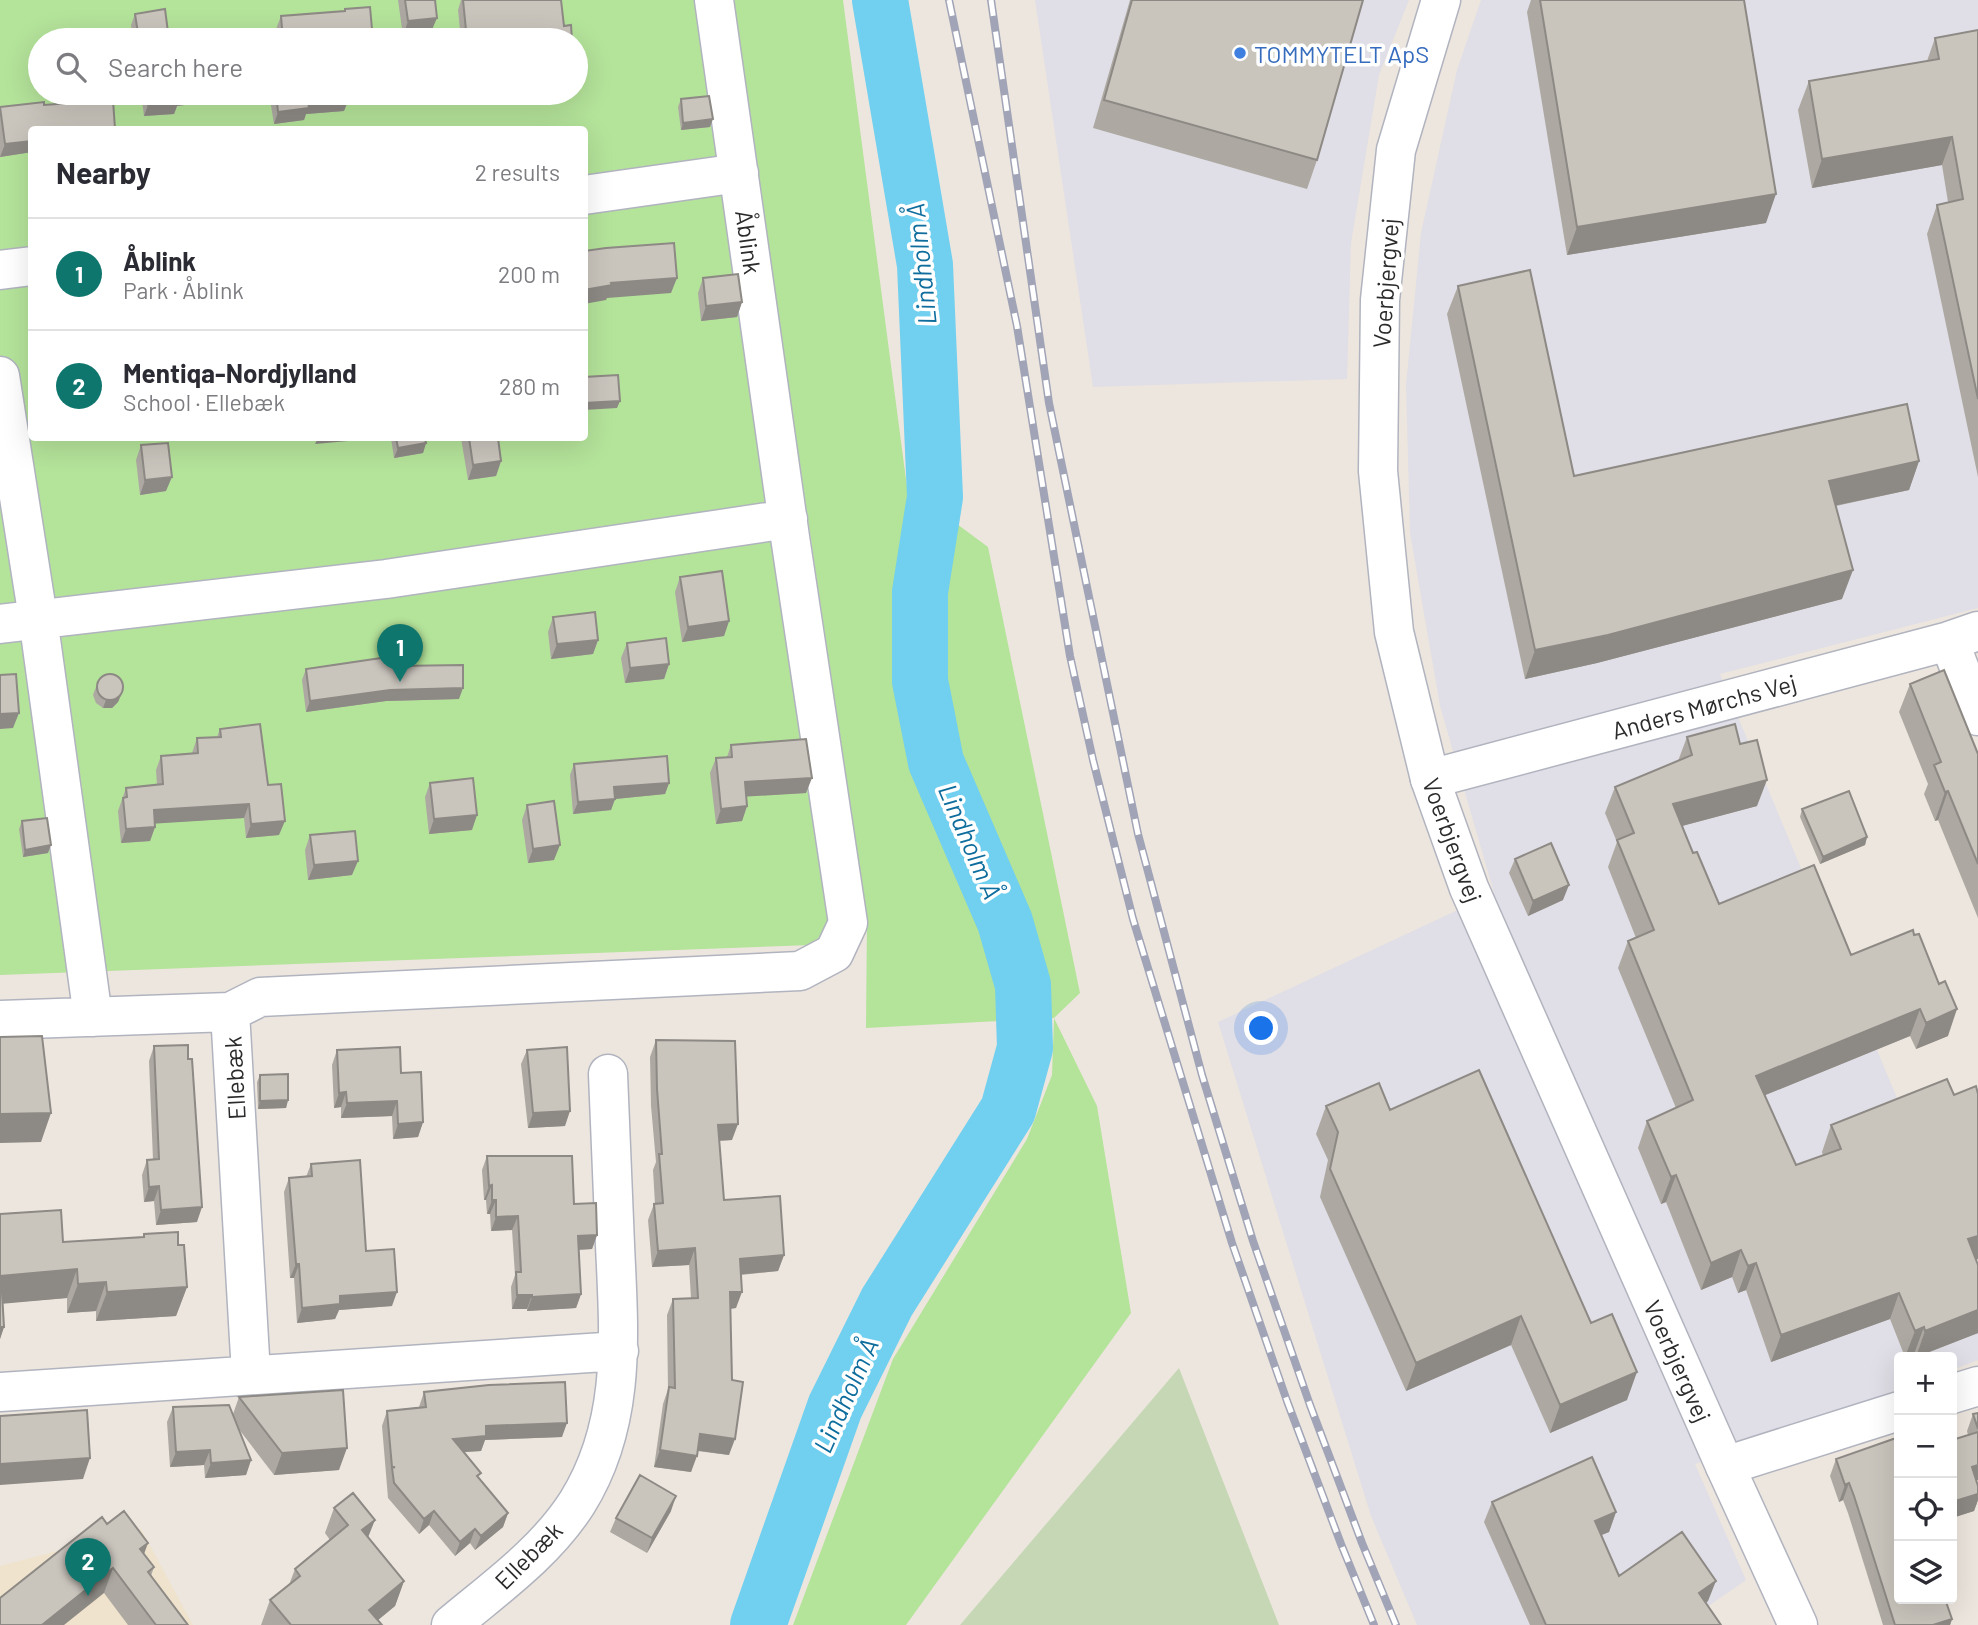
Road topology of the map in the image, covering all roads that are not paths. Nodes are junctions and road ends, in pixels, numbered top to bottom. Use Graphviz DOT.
graph roads {
  1 [pos="714,0"];
  2 [pos="1441,0"];
  3 [pos="739,173"];
  4 [pos="588,194"];
  5 [pos="28,266"];
  6 [pos="0,270"];
  7 [pos="0,376"];
  8 [pos="788,519"];
  9 [pos="38,618"];
  10 [pos="0,624"];
  11 [pos="1963,636"];
  12 [pos="1978,716"];
  13 [pos="1430,779"];
  14 [pos="230,1013"];
  15 [pos="93,1017"];
  16 [pos="0,1020"];
  17 [pos="608,1074"];
  18 [pos="619,1351"];
  19 [pos="251,1374"];
  20 [pos="1978,1385"];
  21 [pos="0,1392"];
  22 [pos="1957,1392"];
  23 [pos="1894,1413"];
  24 [pos="1725,1466"];
  25 [pos="451,1625"];
  26 [pos="1798,1625"];
  1 -- 3 [label="street, Åblink"];
  2 -- 13 [label="street, Voerbjergvej"];
  3 -- 4 [label="street"];
  3 -- 8 [label="street, Åblink"];
  5 -- 6 [label="street"];
  7 -- 9 [label="street"];
  8 -- 9 [label="street"];
  8 -- 14 [label="street, Åblink"];
  9 -- 10 [label="street"];
  9 -- 15 [label="street"];
  11 -- 12 [label="street"];
  11 -- 13 [label="street, Anders Mørchs Vej"];
  13 -- 24 [label="street, Voerbjergvej"];
  14 -- 15 [label="street, Ellebæk"];
  14 -- 19 [label="street, Ellebæk"];
  15 -- 16 [label="street, Ellebæk"];
  17 -- 18 [label="street, Ellebæk"];
  18 -- 19 [label="street"];
  18 -- 25 [label="street, Ellebæk"];
  19 -- 21 [label="street"];
  20 -- 22 [label="street"];
  23 -- 24 [label="street"];
  24 -- 26 [label="street, Voerbjergvej"];
}
